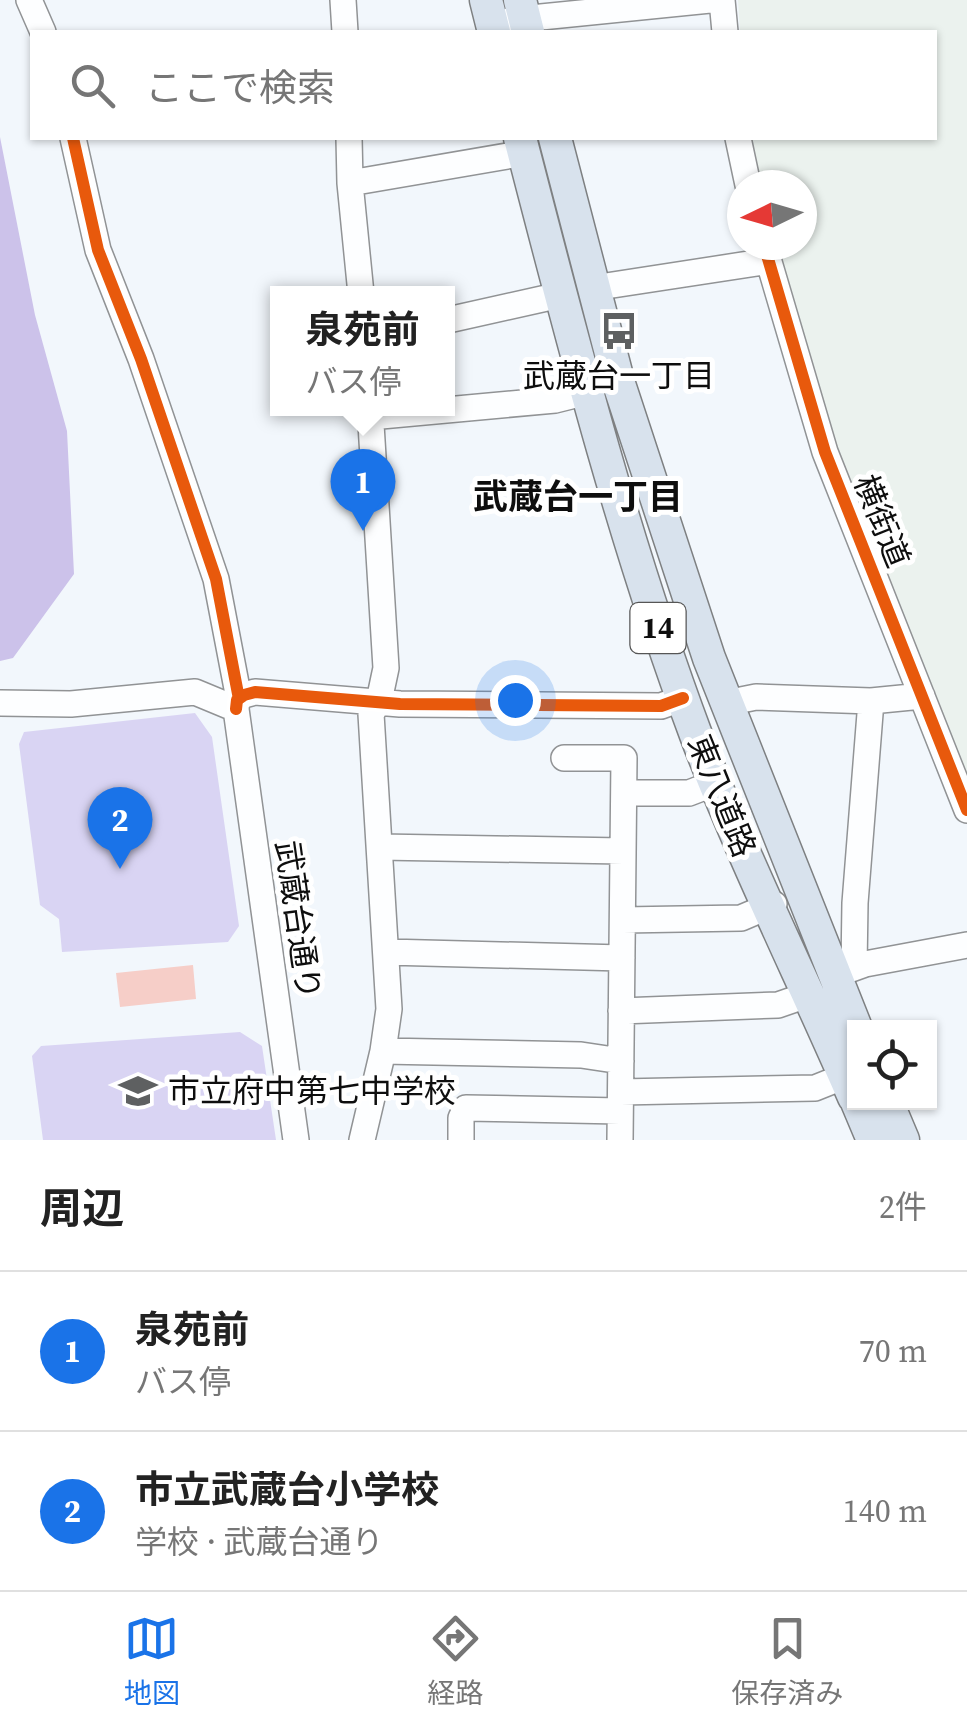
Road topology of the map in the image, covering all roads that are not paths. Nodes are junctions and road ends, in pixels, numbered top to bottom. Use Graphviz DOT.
graph roads {
  1 [pos="29,0"];
  2 [pos="343,0"];
  3 [pos="710,0"];
  4 [pos="722,0"];
  5 [pos="525,17"];
  6 [pos="490,18"];
  7 [pos="42,30"];
  8 [pos="345,30"];
  9 [pos="725,30"];
  10 [pos="73,140"];
  11 [pos="349,140"];
  12 [pos="556,140"];
  13 [pos="738,140"];
  14 [pos="522,146"];
  15 [pos="745,170"];
  16 [pos="350,183"];
  17 [pos="731,260"];
  18 [pos="768,260"];
  19 [pos="360,286"];
  20 [pos="593,288"];
  21 [pos="560,294"];
  22 [pos="455,318"];
  23 [pos="587,392"];
  24 [pos="455,407"];
  25 [pos="370,416"];
  26 [pos="641,449"];
  27 [pos="664,646"];
  28 [pos="922,696"];
  29 [pos="683,698"];
  30 [pos="379,701"];
  31 [pos="872,701"];
  32 [pos="726,702"];
  33 [pos="0,703"];
  34 [pos="237,704"];
  35 [pos="746,754"];
  36 [pos="564,758"];
  37 [pos="716,783"];
  38 [pos="624,793"];
  39 [pos="967,810"];
  40 [pos="380,847"];
  41 [pos="623,851"];
  42 [pos="771,906"];
  43 [pos="622,920"];
  44 [pos="967,945"];
  45 [pos="387,952"];
  46 [pos="622,958"];
  47 [pos="831,979"];
  48 [pos="621,1011"];
  49 [pos="852,1020"];
  50 [pos="383,1051"];
  51 [pos="621,1061"];
  52 [pos="620,1102"];
  53 [pos="890,1110"];
  54 [pos="857,1114"];
  55 [pos="296,1140"];
  56 [pos="362,1140"];
  57 [pos="461,1140"];
  58 [pos="620,1140"];
  59 [pos="903,1140"];
  1 -- 7 [label="street"];
  2 -- 8 [label="street"];
  3 -- 5 [label="street"];
  4 -- 9 [label="street"];
  5 -- 6 [label="street"];
  10 -- 34 [label="street, 武蔵台通り"];
  11 -- 16 [label="street"];
  12 -- 20 [label="main road, 東八道路 / 14"];
  13 -- 15 [label="street"];
  14 -- 16 [label="street"];
  14 -- 21 [label="main road, 東八道路 / 14"];
  16 -- 19 [label="street"];
  17 -- 20 [label="street"];
  18 -- 28 [label="street, 横街道"];
  20 -- 26 [label="main road, 東八道路 / 14"];
  21 -- 22 [label="street"];
  21 -- 23 [label="main road, 東八道路 / 14"];
  23 -- 24 [label="street"];
  23 -- 27 [label="main road, 東八道路 / 14"];
  25 -- 30 [label="street"];
  26 -- 27 [label="main road"];
  26 -- 32 [label="main road, 東八道路 / 14"];
  27 -- 29 [label="main road, 東八道路 / 14"];
  28 -- 31 [label="street"];
  28 -- 39 [label="street, 横街道"];
  29 -- 30 [label="street"];
  29 -- 37 [label="main road, 東八道路 / 14"];
  30 -- 34 [label="street"];
  30 -- 40 [label="street"];
  31 -- 32 [label="street"];
  31 -- 47 [label="street"];
  32 -- 35 [label="main road, 東八道路 / 14"];
  33 -- 34 [label="street"];
  34 -- 55 [label="street, 武蔵台通り"];
  35 -- 42 [label="main road"];
  35 -- 47 [label="main road, 東八道路 / 14"];
  36 -- 38 [label="street"];
  37 -- 38 [label="street"];
  37 -- 42 [label="main road, 東八道路 / 14"];
  38 -- 41 [label="street"];
  40 -- 41 [label="street"];
  40 -- 45 [label="street"];
  41 -- 43 [label="street"];
  42 -- 43 [label="street"];
  42 -- 47 [label="main road, 東八道路 / 14"];
  43 -- 46 [label="street"];
  44 -- 47 [label="street"];
  45 -- 46 [label="street"];
  45 -- 50 [label="street"];
  46 -- 48 [label="street"];
  47 -- 48 [label="street"];
  47 -- 49 [label="main road, 東八道路 / 14"];
  47 -- 54 [label="main road, 東八道路 / 14"];
  48 -- 51 [label="street"];
  50 -- 51 [label="street"];
  50 -- 56 [label="street"];
  51 -- 52 [label="street"];
  52 -- 54 [label="street"];
  52 -- 57 [label="street"];
  52 -- 58 [label="street"];
  53 -- 59 [label="main road"];
}
